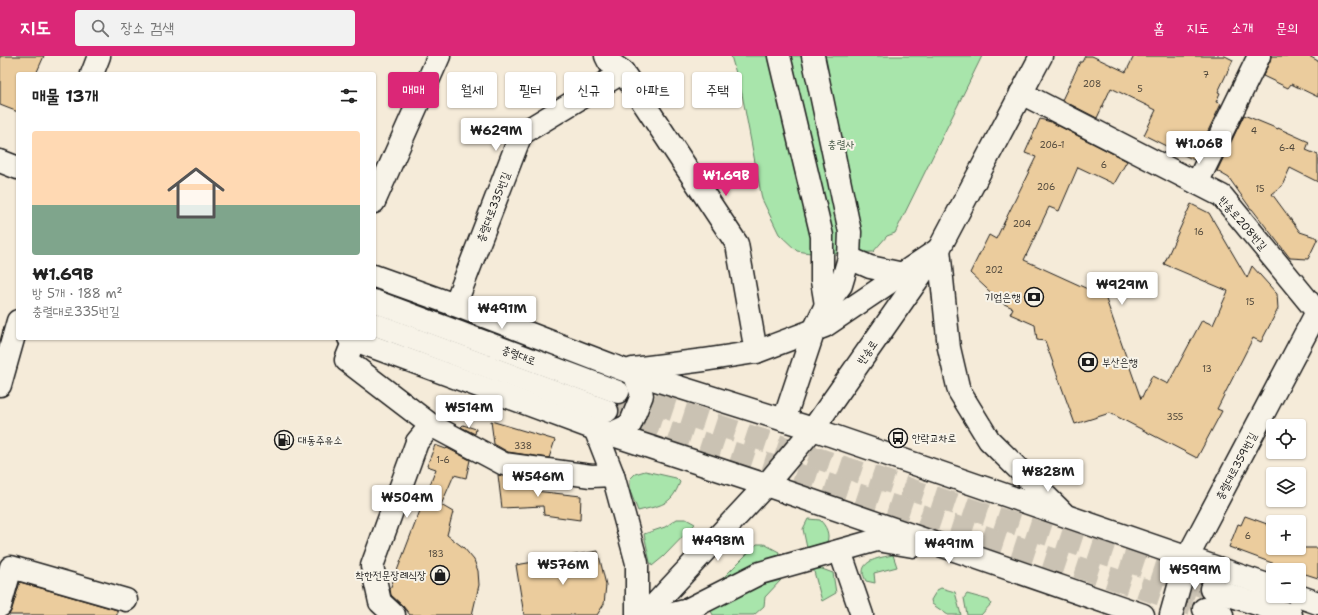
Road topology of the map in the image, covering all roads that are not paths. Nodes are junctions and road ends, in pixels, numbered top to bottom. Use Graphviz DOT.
graph roads {
  1 [pos="98,56"];
  2 [pos="439,56"];
  3 [pos="606,56"];
  4 [pos="779,56"];
  5 [pos="813,56"];
  6 [pos="1041,56"];
  7 [pos="1259,56"];
  8 [pos="93,72"];
  9 [pos="623,72"];
  10 [pos="622,73"];
  11 [pos="1021,93"];
  12 [pos="647,108"];
  13 [pos="0,161"];
  14 [pos="16,167"];
  15 [pos="1197,183"];
  16 [pos="376,198"];
  17 [pos="939,249"];
  18 [pos="849,258"];
  19 [pos="903,274"];
  20 [pos="376,277"];
  21 [pos="376,301"];
  22 [pos="454,304"];
  23 [pos="826,305"];
  24 [pos="1318,312"];
  25 [pos="376,325"];
  26 [pos="16,328"];
  27 [pos="814,330"];
  28 [pos="352,340"];
  29 [pos="355,340"];
  30 [pos="756,352"];
  31 [pos="629,371"];
  32 [pos="0,385"];
  33 [pos="618,392"];
  34 [pos="608,411"];
  35 [pos="784,420"];
  36 [pos="431,425"];
  37 [pos="813,430"];
  38 [pos="603,432"];
  39 [pos="613,475"];
  40 [pos="766,485"];
  41 [pos="1068,518"];
  42 [pos="840,551"];
  43 [pos="969,554"];
  44 [pos="1187,558"];
  45 [pos="1266,585"];
  46 [pos="1211,589"];
  47 [pos="1306,599"];
  48 [pos="126,600"];
  49 [pos="1318,603"];
  50 [pos="0,606"];
  51 [pos="394,615"];
  52 [pos="637,615"];
  53 [pos="645,615"];
  54 [pos="669,615"];
  55 [pos="862,615"];
  56 [pos="1143,615"];
  57 [pos="1171,615"];
  58 [pos="1291,615"];
  1 -- 8 [label="main road"];
  2 -- 16 [label="main road"];
  3 -- 9 [label="main road"];
  4 -- 23 [label="main road"];
  5 -- 18 [label="main road"];
  6 -- 11 [label="main road, 반송로"];
  7 -- 15 [label="main road"];
  10 -- 22 [label="main road, 충렬대로335번길"];
  11 -- 15 [label="main road, 반송로208번길"];
  11 -- 17 [label="main road, 반송로"];
  12 -- 30 [label="main road"];
  13 -- 14 [label="main road"];
  15 -- 24 [label="main road, 반송로208번길"];
  17 -- 19 [label="main road"];
  17 -- 37 [label="main road, 반송로"];
  17 -- 41 [label="main road"];
  18 -- 19 [label="main road"];
  18 -- 23 [label="main road"];
  19 -- 27 [label="main road"];
  20 -- 22 [label="main road"];
  21 -- 33 [label="main road, 충렬대로"];
  22 -- 31 [label="main road"];
  23 -- 27 [label="main road"];
  24 -- 44 [label="main road, 충렬대로359번길"];
  25 -- 34 [label="main road, 충렬대로"];
  26 -- 32 [label="main road"];
  27 -- 30 [label="main road"];
  27 -- 35 [label="main road"];
  28 -- 36 [label="main road"];
  29 -- 38 [label="main road"];
  30 -- 31 [label="main road"];
  31 -- 35 [label="main road"];
  31 -- 38 [label="main road"];
  35 -- 37 [label="main road"];
  36 -- 39 [label="main road"];
  36 -- 51 [label="main road"];
  37 -- 40 [label="main road, 반송로"];
  37 -- 41 [label="main road"];
  38 -- 39 [label="main road"];
  38 -- 40 [label="main road"];
  39 -- 52 [label="main road"];
  40 -- 43 [label="main road"];
  40 -- 53 [label="main road, 반송로"];
  41 -- 44 [label="main road"];
  42 -- 43 [label="main road"];
  42 -- 54 [label="main road"];
  42 -- 55 [label="main road"];
  43 -- 56 [label="main road"];
  44 -- 45 [label="main road"];
  44 -- 57 [label="main road, 충렬대로359번길"];
  46 -- 58 [label="main road"];
  47 -- 49 [label="main road"];
  48 -- 50 [label="main road"];
}
